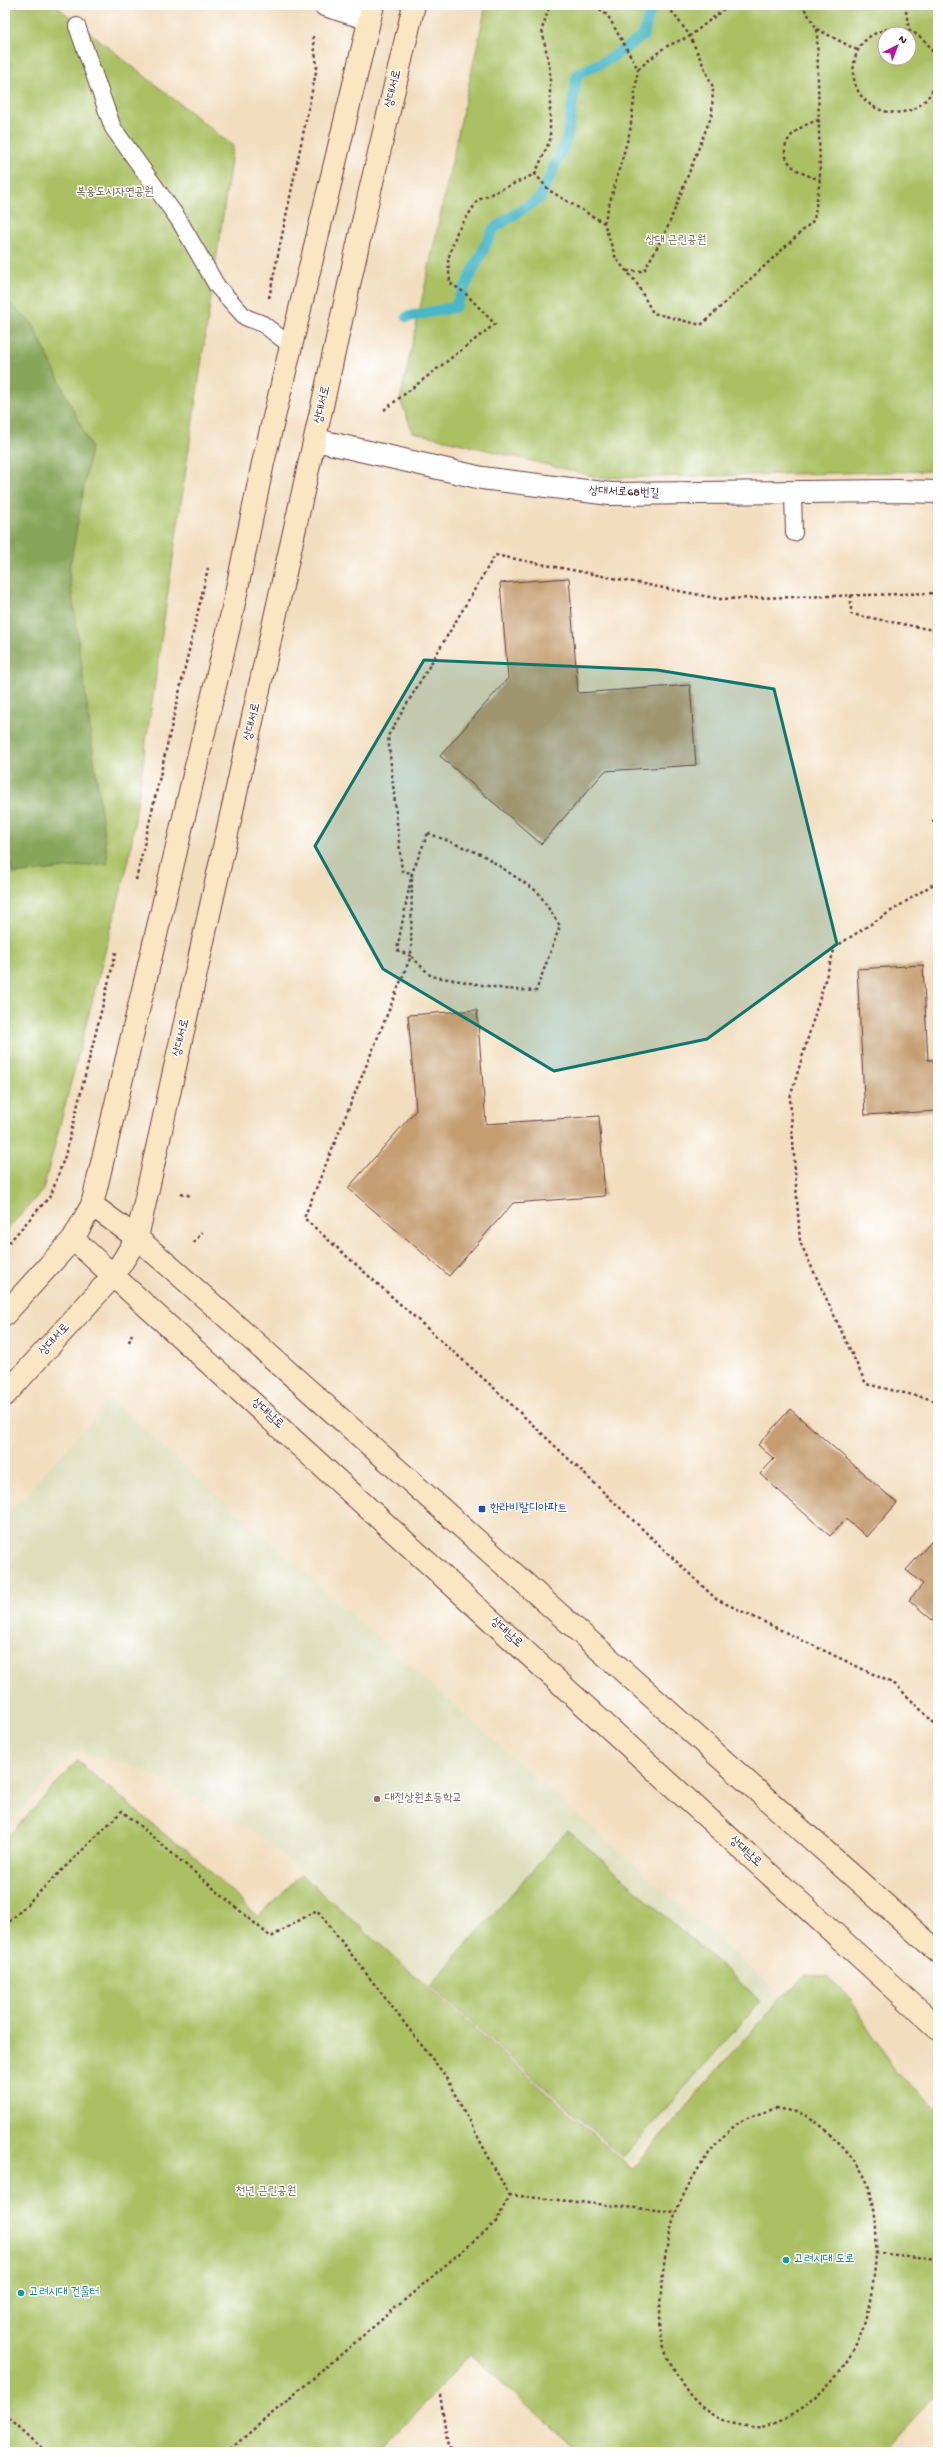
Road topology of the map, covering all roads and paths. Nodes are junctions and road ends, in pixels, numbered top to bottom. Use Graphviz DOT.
graph roads {
  1 [pos="325,5"];
  2 [pos="414,5"];
  3 [pos="550,5"];
  4 [pos="596,5"];
  5 [pos="667,5"];
  6 [pos="729,5"];
  7 [pos="802,5"];
  8 [pos="906,5"];
  9 [pos="371,12"];
  10 [pos="77,26"];
  11 [pos="908,26"];
  12 [pos="816,28"];
  13 [pos="877,32"];
  14 [pos="917,34"];
  15 [pos="313,36"];
  16 [pos="690,36"];
  17 [pos="857,50"];
  18 [pos="937,58"];
  19 [pos="638,69"];
  20 [pos="938,69"];
  21 [pos="938,74"];
  22 [pos="819,120"];
  23 [pos="535,174"];
  24 [pos="820,179"];
  25 [pos="604,223"];
  26 [pos="626,271"];
  27 [pos="268,301"];
  28 [pos="291,346"];
  29 [pos="384,410"];
  30 [pos="316,440"];
  31 [pos="938,492"];
  32 [pos="793,493"];
  33 [pos="794,533"];
  34 [pos="209,563"];
  35 [pos="938,593"];
  36 [pos="851,595"];
  37 [pos="938,631"];
  38 [pos="938,814"];
  39 [pos="938,832"];
  40 [pos="412,873"];
  41 [pos="136,881"];
  42 [pos="938,881"];
  43 [pos="116,952"];
  44 [pos="411,956"];
  45 [pos="181,1193"];
  46 [pos="191,1196"];
  47 [pos="92,1205"];
  48 [pos="202,1232"];
  49 [pos="137,1238"];
  50 [pos="73,1239"];
  51 [pos="194,1243"];
  52 [pos="5,1247"];
  53 [pos="114,1275"];
  54 [pos="5,1314"];
  55 [pos="132,1334"];
  56 [pos="129,1342"];
  57 [pos="5,1395"];
  58 [pos="938,1404"];
  59 [pos="938,1728"];
  60 [pos="5,1926"];
  61 [pos="938,1952"];
  62 [pos="938,2028"];
  63 [pos="509,2195"];
  64 [pos="676,2212"];
  65 [pos="875,2253"];
  66 [pos="938,2259"];
  67 [pos="440,2394"];
  68 [pos="5,2414"];
  69 [pos="46,2452"];
  70 [pos="227,2452"];
  71 [pos="455,2452"];
  1 -- 9 [label="street"];
  2 -- 30 [label="street, 상대서로"];
  3 -- 23 [label="path"];
  4 -- 19 [label="path"];
  5 -- 16 [label="path"];
  6 -- 16 [label="path"];
  7 -- 12 [label="path"];
  8 -- 11 [label="path"];
  9 -- 28 [label="street"];
  10 -- 28 [label="lane"];
  12 -- 17 [label="path"];
  12 -- 22 [label="path"];
  13 -- 17 [label="path"];
  14 -- 18 [label="path"];
  15 -- 27 [label="path"];
  16 -- 19 [label="path"];
  16 -- 26 [label="path"];
  17 -- 21 [label="path"];
  18 -- 20 [label="path"];
  19 -- 25 [label="path"];
  22 -- 24 [label="path"];
  22 -- 24 [label="path"];
  23 -- 25 [label="path"];
  23 -- 29 [label="path"];
  24 -- 26 [label="path"];
  25 -- 26 [label="path"];
  28 -- 47 [label="street"];
  30 -- 32 [label="street, 상대서로68번길"];
  30 -- 49 [label="street, 상대서로"];
  31 -- 32 [label="street, 상대서로68번길"];
  32 -- 33 [label="lane"];
  34 -- 41 [label="path"];
  35 -- 36 [label="path"];
  36 -- 37 [label="path"];
  36 -- 40 [label="path"];
  38 -- 39 [label="path"];
  40 -- 44 [label="path"];
  40 -- 44 [label="path"];
  40 -- 44 [label="path"];
  42 -- 58 [label="path"];
  43 -- 52 [label="path"];
  44 -- 59 [label="path"];
  45 -- 46 [label="path"];
  47 -- 49 [label="street"];
  47 -- 50 [label="street"];
  48 -- 51 [label="path"];
  49 -- 53 [label="street, 상대서로"];
  49 -- 61 [label="street"];
  50 -- 53 [label="street, 상대남로"];
  50 -- 54 [label="street"];
  53 -- 57 [label="street, 상대서로"];
  53 -- 62 [label="street, 상대남로"];
  55 -- 56 [label="path"];
  60 -- 63 [label="path"];
  63 -- 64 [label="path"];
  63 -- 70 [label="path"];
  64 -- 65 [label="path"];
  64 -- 65 [label="path"];
  65 -- 66 [label="path"];
  67 -- 71 [label="path"];
  68 -- 69 [label="path"];
}
